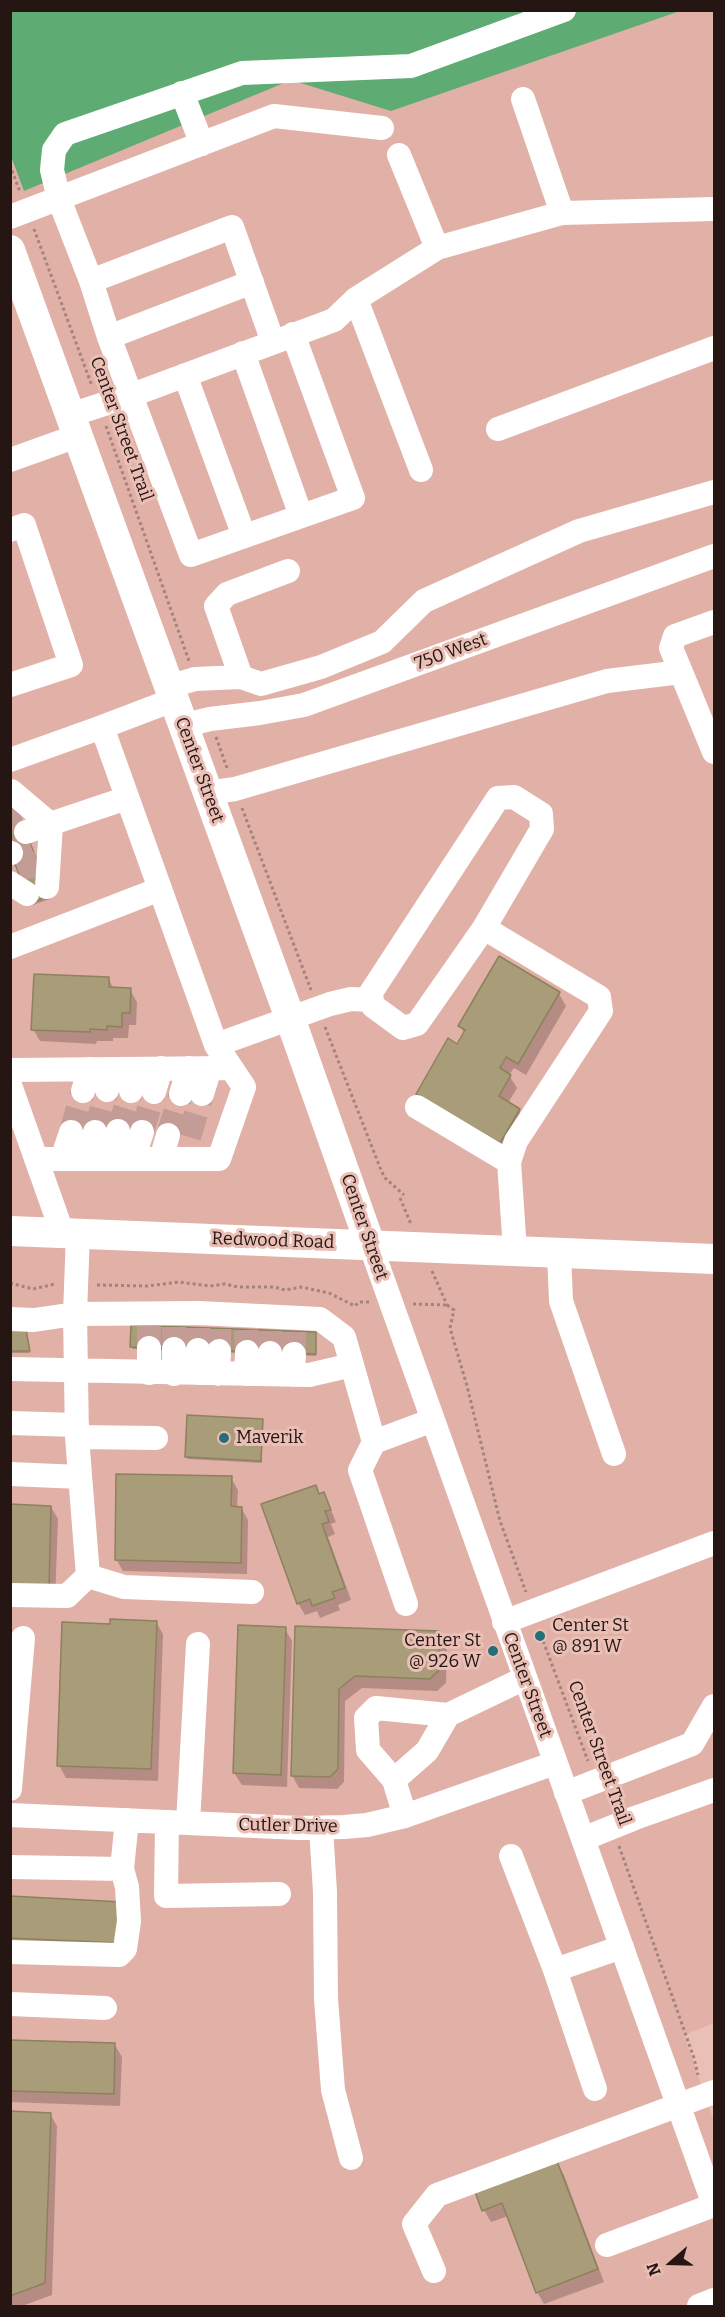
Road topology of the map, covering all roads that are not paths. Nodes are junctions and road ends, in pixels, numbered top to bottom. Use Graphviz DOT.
graph roads {
  1 [pos="564,10"];
  2 [pos="182,93"];
  3 [pos="523,99"];
  4 [pos="382,128"];
  5 [pos="202,144"];
  6 [pos="399,155"];
  7 [pos="59,200"];
  8 [pos="714,209"];
  9 [pos="562,213"];
  10 [pos="19,214"];
  11 [pos="437,248"];
  12 [pos="10,250"];
  13 [pos="91,281"];
  14 [pos="252,282"];
  15 [pos="17,289"];
  16 [pos="356,300"];
  17 [pos="109,337"];
  18 [pos="283,338"];
  19 [pos="714,348"];
  20 [pos="243,353"];
  21 [pos="185,375"];
  22 [pos="132,394"];
  23 [pos="74,425"];
  24 [pos="498,429"];
  25 [pos="10,460"];
  26 [pos="421,470"];
  27 [pos="714,492"];
  28 [pos="301,516"];
  29 [pos="10,530"];
  30 [pos="244,536"];
  31 [pos="714,556"];
  32 [pos="288,571"];
  33 [pos="714,622"];
  34 [pos="681,672"];
  35 [pos="241,677"];
  36 [pos="10,685"];
  37 [pos="180,698"];
  38 [pos="102,727"];
  39 [pos="714,752"];
  40 [pos="10,760"];
  41 [pos="207,793"];
  42 [pos="127,798"];
  43 [pos="51,825"];
  44 [pos="22,856"];
  45 [pos="160,889"];
  46 [pos="484,928"];
  47 [pos="10,947"];
  48 [pos="372,1000"];
  49 [pos="290,1018"];
  50 [pos="212,1062"];
  51 [pos="10,1070"];
  52 [pos="10,1085"];
  53 [pos="191,1094"];
  54 [pos="417,1107"];
  55 [pos="70,1132"];
  56 [pos="36,1159"];
  57 [pos="62,1159"];
  58 [pos="98,1159"];
  59 [pos="134,1159"];
  60 [pos="509,1162"];
  61 [pos="10,1231"];
  62 [pos="70,1233"];
  63 [pos="370,1244"];
  64 [pos="515,1251"];
  65 [pos="559,1252"];
  66 [pos="714,1258"];
  67 [pos="75,1314"];
  68 [pos="10,1319"];
  69 [pos="150,1329"];
  70 [pos="174,1330"];
  71 [pos="209,1341"];
  72 [pos="270,1344"];
  73 [pos="352,1365"];
  74 [pos="11,1368"];
  75 [pos="75,1371"];
  76 [pos="149,1372"];
  77 [pos="174,1374"];
  78 [pos="433,1420"];
  79 [pos="10,1423"];
  80 [pos="77,1431"];
  81 [pos="156,1438"];
  82 [pos="375,1442"];
  83 [pos="614,1454"];
  84 [pos="10,1474"];
  85 [pos="80,1478"];
  86 [pos="714,1543"];
  87 [pos="88,1576"];
  88 [pos="252,1592"];
  89 [pos="10,1595"];
  90 [pos="406,1604"];
  91 [pos="504,1622"];
  92 [pos="23,1638"];
  93 [pos="198,1644"];
  94 [pos="525,1678"];
  95 [pos="714,1706"];
  96 [pos="448,1715"];
  97 [pos="555,1763"];
  98 [pos="394,1780"];
  99 [pos="10,1789"];
  100 [pos="714,1790"];
  101 [pos="566,1793"];
  102 [pos="10,1815"];
  103 [pos="405,1816"];
  104 [pos="127,1820"];
  105 [pos="178,1822"];
  106 [pos="321,1828"];
  107 [pos="583,1839"];
  108 [pos="511,1856"];
  109 [pos="10,1867"];
  110 [pos="122,1869"];
  111 [pos="279,1894"];
  112 [pos="622,1947"];
  113 [pos="10,1952"];
  114 [pos="555,1970"];
  115 [pos="10,2004"];
  116 [pos="105,2008"];
  117 [pos="595,2089"];
  118 [pos="714,2092"];
  119 [pos="678,2105"];
  120 [pos="351,2158"];
  121 [pos="714,2205"];
  122 [pos="607,2245"];
  123 [pos="434,2271"];
  124 [pos="714,2300"];
  125 [pos="699,2307"];
  1 -- 2 [label="street"];
  2 -- 5 [label="street"];
  2 -- 7 [label="street"];
  3 -- 9 [label="street"];
  4 -- 5 [label="street"];
  5 -- 7 [label="street"];
  6 -- 11 [label="street"];
  7 -- 10 [label="street"];
  7 -- 13 [label="street"];
  8 -- 9 [label="street"];
  9 -- 11 [label="street"];
  11 -- 16 [label="street"];
  12 -- 15 [label="main road, Center Street"];
  13 -- 14 [label="street"];
  13 -- 17 [label="street"];
  14 -- 17 [label="street"];
  14 -- 18 [label="street"];
  15 -- 23 [label="main road, Center Street"];
  16 -- 18 [label="street"];
  16 -- 26 [label="street"];
  17 -- 22 [label="street"];
  18 -- 20 [label="street"];
  18 -- 28 [label="street"];
  19 -- 24 [label="street"];
  20 -- 21 [label="street"];
  20 -- 28 [label="street"];
  21 -- 22 [label="street"];
  21 -- 30 [label="street"];
  22 -- 23 [label="street"];
  22 -- 30 [label="street"];
  23 -- 25 [label="street"];
  23 -- 37 [label="main road, Center Street"];
  27 -- 35 [label="street"];
  28 -- 30 [label="street"];
  29 -- 36 [label="street"];
  31 -- 37 [label="street, 750 West"];
  32 -- 35 [label="street"];
  33 -- 34 [label="street"];
  34 -- 39 [label="street"];
  34 -- 41 [label="street"];
  35 -- 37 [label="street"];
  37 -- 38 [label="street"];
  37 -- 41 [label="main road, Center Street"];
  38 -- 40 [label="street"];
  38 -- 42 [label="street"];
  41 -- 49 [label="main road, Center Street"];
  42 -- 43 [label="street"];
  42 -- 45 [label="street"];
  43 -- 44 [label="street"];
  43 -- 44 [label="street"];
  43 -- 44 [label="street"];
  45 -- 47 [label="street"];
  45 -- 50 [label="street"];
  46 -- 48 [label="street"];
  46 -- 48 [label="street"];
  46 -- 60 [label="street"];
  48 -- 49 [label="street"];
  49 -- 50 [label="street"];
  49 -- 63 [label="main road, Center Street"];
  50 -- 51 [label="street"];
  50 -- 53 [label="street"];
  50 -- 59 [label="street"];
  52 -- 56 [label="street"];
  54 -- 60 [label="street"];
  55 -- 57 [label="street"];
  56 -- 57 [label="street"];
  56 -- 62 [label="street"];
  57 -- 58 [label="street"];
  58 -- 59 [label="street"];
  58 -- 59 [label="street"];
  60 -- 64 [label="street"];
  61 -- 62 [label="main road, Redwood Road"];
  62 -- 63 [label="main road, Redwood Road"];
  62 -- 67 [label="street"];
  63 -- 64 [label="main road, Redwood Road"];
  63 -- 78 [label="street, Center Street"];
  64 -- 65 [label="main road, Redwood Road"];
  65 -- 66 [label="main road, Redwood Road"];
  65 -- 83 [label="street"];
  67 -- 68 [label="street"];
  67 -- 69 [label="street"];
  67 -- 75 [label="street"];
  69 -- 70 [label="street"];
  69 -- 76 [label="street"];
  70 -- 71 [label="street"];
  70 -- 77 [label="street"];
  71 -- 72 [label="street"];
  71 -- 72 [label="street"];
  71 -- 77 [label="street"];
  72 -- 73 [label="street"];
  72 -- 73 [label="street"];
  73 -- 82 [label="street"];
  74 -- 75 [label="street"];
  75 -- 76 [label="street"];
  75 -- 80 [label="street"];
  76 -- 77 [label="street"];
  78 -- 82 [label="street"];
  78 -- 91 [label="street, Center Street"];
  79 -- 80 [label="street"];
  80 -- 81 [label="street"];
  80 -- 85 [label="street"];
  82 -- 90 [label="street"];
  84 -- 85 [label="street"];
  85 -- 87 [label="street"];
  86 -- 91 [label="street"];
  87 -- 88 [label="street"];
  87 -- 89 [label="street"];
  91 -- 94 [label="street, Center Street"];
  92 -- 99 [label="street"];
  93 -- 105 [label="street"];
  94 -- 96 [label="street"];
  94 -- 97 [label="street, Center Street"];
  95 -- 101 [label="street"];
  96 -- 98 [label="street"];
  96 -- 98 [label="street"];
  97 -- 101 [label="street, Center Street"];
  97 -- 103 [label="street, Cutler Drive"];
  98 -- 103 [label="street"];
  100 -- 107 [label="street"];
  101 -- 107 [label="street, Center Street"];
  102 -- 104 [label="street, Cutler Drive"];
  103 -- 106 [label="street, Cutler Drive"];
  104 -- 105 [label="street, Cutler Drive"];
  104 -- 110 [label="street"];
  105 -- 106 [label="street, Cutler Drive"];
  105 -- 111 [label="street"];
  106 -- 120 [label="street"];
  107 -- 112 [label="street, Center Street"];
  108 -- 114 [label="street"];
  109 -- 110 [label="street"];
  110 -- 113 [label="street"];
  112 -- 114 [label="street"];
  112 -- 119 [label="street, Center Street"];
  114 -- 117 [label="street"];
  115 -- 116 [label="street"];
  118 -- 119 [label="street"];
  119 -- 121 [label="street, Center Street"];
  119 -- 123 [label="street"];
  121 -- 122 [label="street"];
  124 -- 125 [label="street"];
}
